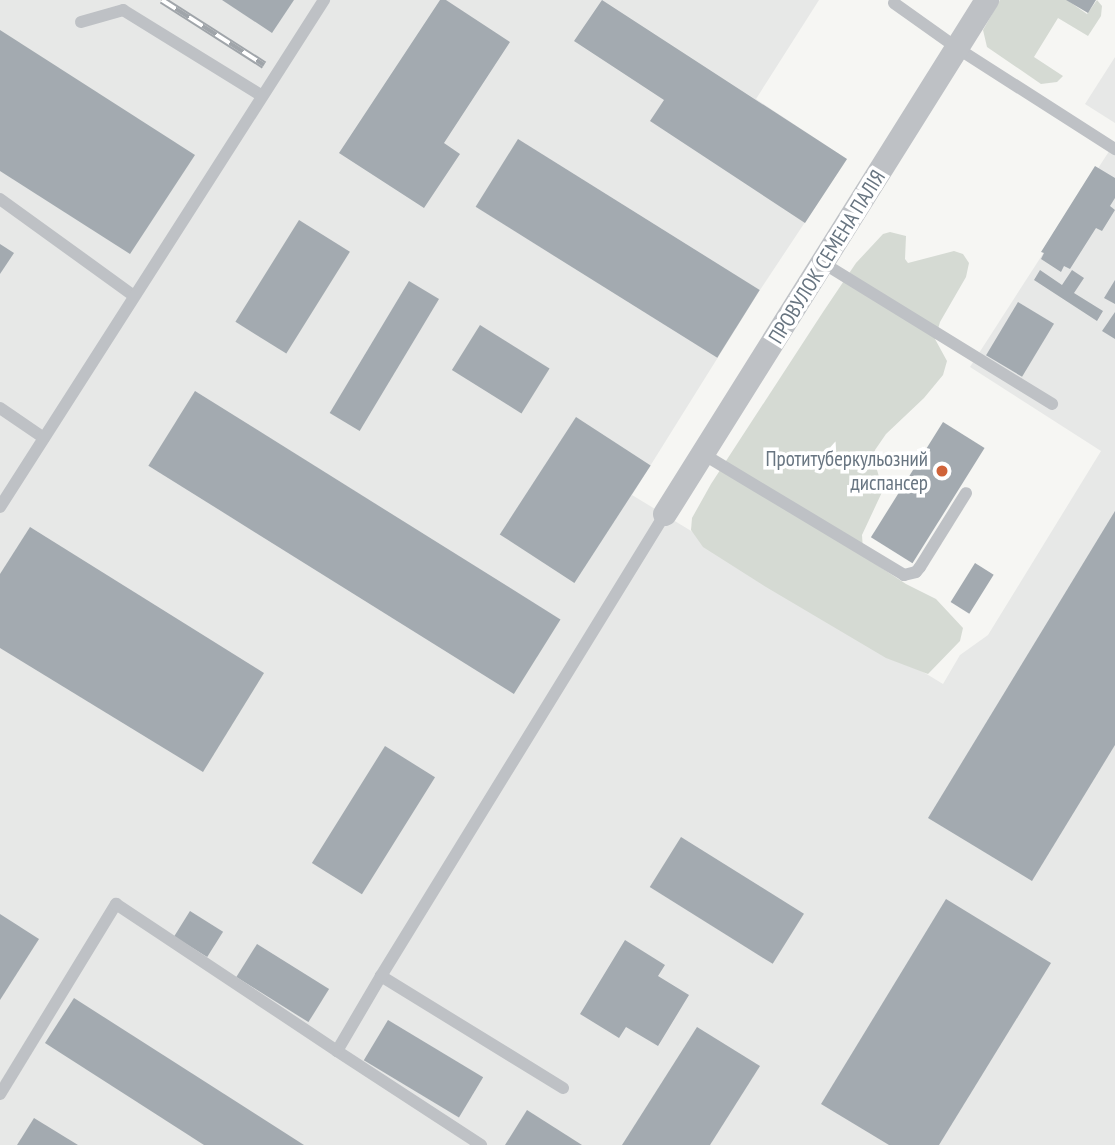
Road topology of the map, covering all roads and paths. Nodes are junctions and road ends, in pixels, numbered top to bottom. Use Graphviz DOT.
graph roads {
  1 [pos="324,0"];
  2 [pos="987,0"];
  3 [pos="894,3"];
  4 [pos="80,22"];
  5 [pos="957,48"];
  6 [pos="262,96"];
  7 [pos="1115,149"];
  8 [pos="0,199"];
  9 [pos="823,263"];
  10 [pos="134,296"];
  11 [pos="1052,404"];
  12 [pos="0,408"];
  13 [pos="44,438"];
  14 [pos="703,454"];
  15 [pos="966,493"];
  16 [pos="0,507"];
  17 [pos="665,514"];
  18 [pos="381,976"];
  19 [pos="337,1051"];
  20 [pos="563,1088"];
  21 [pos="0,1094"];
  22 [pos="481,1145"];
  1 -- 6 [label="lane"];
  2 -- 5 [label="street, ПРОВУЛОК СЕМЕНА ПАЛІЯ"];
  3 -- 5 [label="lane"];
  4 -- 6 [label="lane"];
  5 -- 7 [label="lane"];
  5 -- 9 [label="street, ПРОВУЛОК СЕМЕНА ПАЛІЯ"];
  6 -- 10 [label="lane"];
  8 -- 10 [label="lane"];
  9 -- 11 [label="lane"];
  9 -- 14 [label="street, ПРОВУЛОК СЕМЕНА ПАЛІЯ"];
  10 -- 13 [label="lane"];
  12 -- 13 [label="lane"];
  13 -- 16 [label="lane"];
  14 -- 15 [label="lane"];
  14 -- 17 [label="street, ПРОВУЛОК СЕМЕНА ПАЛІЯ"];
  17 -- 18 [label="lane"];
  18 -- 19 [label="lane"];
  18 -- 20 [label="lane"];
  19 -- 21 [label="lane"];
  19 -- 22 [label="lane"];
}
